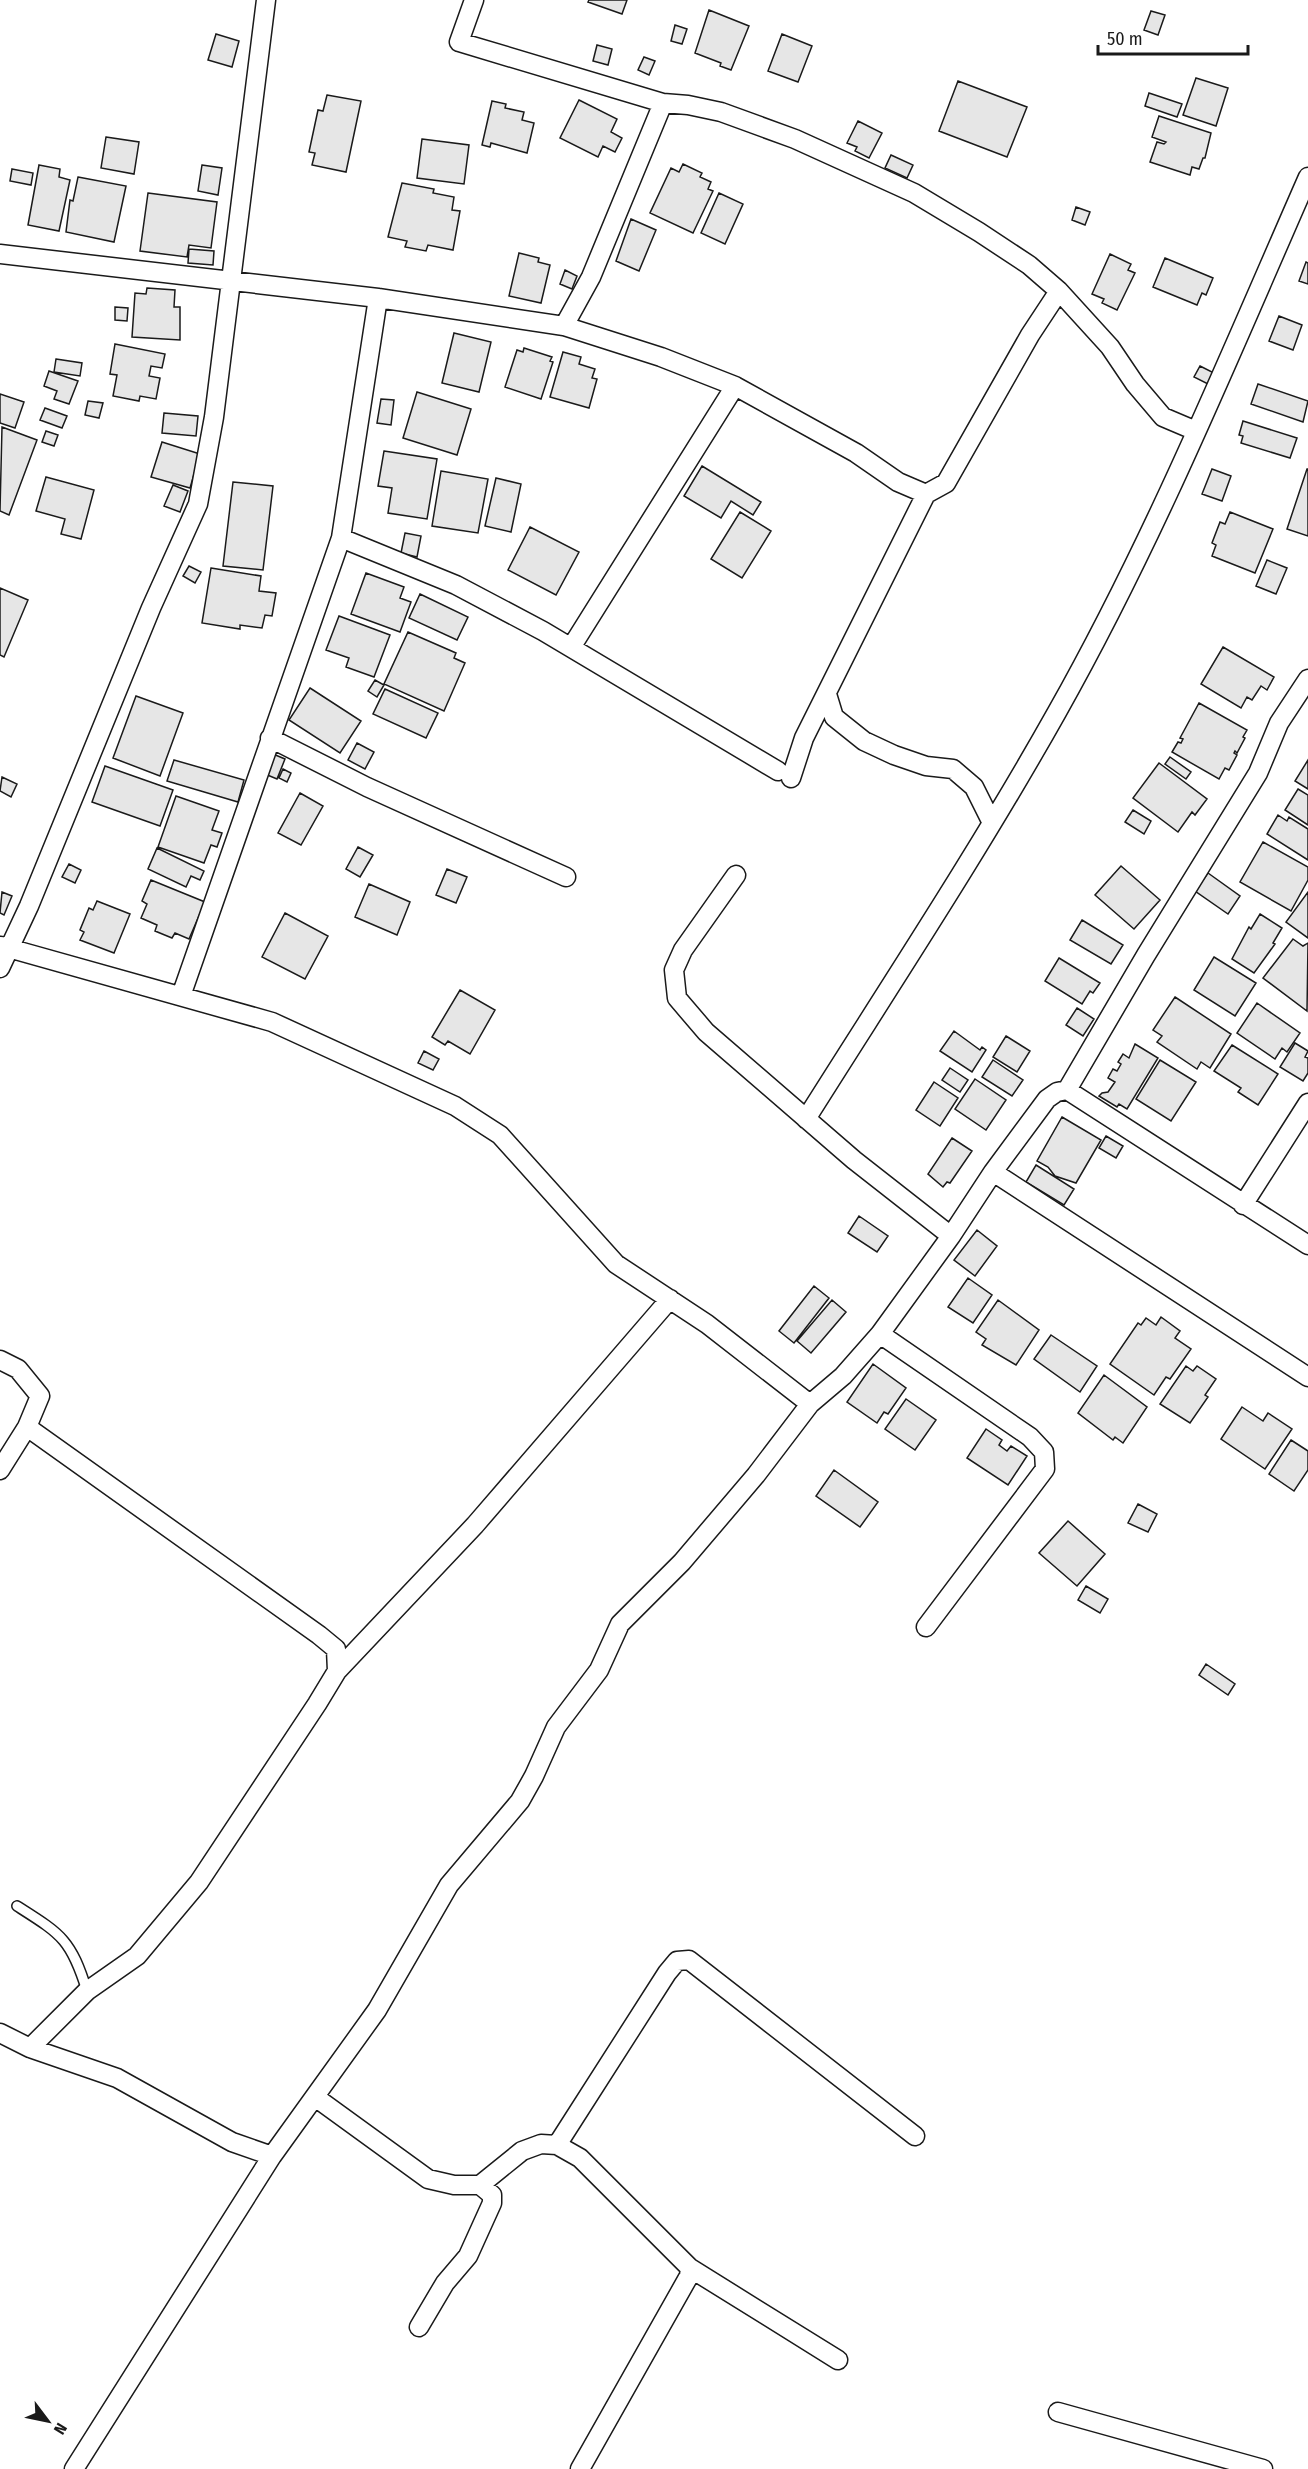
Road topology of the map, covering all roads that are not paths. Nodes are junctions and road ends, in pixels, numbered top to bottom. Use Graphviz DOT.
graph roads {
  1 [pos="266,0"];
  2 [pos="474,0"];
  3 [pos="663,103"];
  4 [pos="1308,177"];
  5 [pos="0,254"];
  6 [pos="231,281"];
  7 [pos="1059,291"];
  8 [pos="378,298"];
  9 [pos="564,326"];
  10 [pos="735,386"];
  11 [pos="1196,430"];
  12 [pos="926,494"];
  13 [pos="341,538"];
  14 [pos="572,646"];
  15 [pos="1308,679"];
  16 [pos="827,694"];
  17 [pos="270,738"];
  18 [pos="992,821"];
  19 [pos="736,875"];
  20 [pos="566,877"];
  21 [pos="5,947"];
  22 [pos="0,968"];
  23 [pos="181,996"];
  24 [pos="1067,1090"];
  25 [pos="1308,1103"];
  26 [pos="806,1119"];
  27 [pos="993,1172"];
  28 [pos="1243,1205"];
  29 [pos="951,1236"];
  30 [pos="1308,1245"];
  31 [pos="670,1299"];
  32 [pos="880,1334"];
  33 [pos="0,1360"];
  34 [pos="1308,1377"];
  35 [pos="810,1404"];
  36 [pos="27,1427"];
  37 [pos="0,1470"];
  38 [pos="926,1627"];
  39 [pos="337,1671"];
  40 [pos="17,1906"];
  41 [pos="87,1990"];
  42 [pos="0,2033"];
  43 [pos="30,2048"];
  44 [pos="315,2097"];
  45 [pos="915,2136"];
  46 [pos="557,2145"];
  47 [pos="272,2156"];
  48 [pos="480,2185"];
  49 [pos="690,2268"];
  50 [pos="419,2327"];
  51 [pos="838,2360"];
  52 [pos="1058,2412"];
  53 [pos="74,2469"];
  54 [pos="580,2469"];
  55 [pos="1263,2469"];
  1 -- 6 [label="street"];
  2 -- 3 [label="street"];
  3 -- 7 [label="street"];
  3 -- 9 [label="street"];
  4 -- 11 [label="street"];
  5 -- 6 [label="street"];
  6 -- 8 [label="street"];
  6 -- 21 [label="street"];
  7 -- 11 [label="street"];
  7 -- 12 [label="street"];
  8 -- 9 [label="street"];
  8 -- 13 [label="street"];
  9 -- 10 [label="street"];
  10 -- 12 [label="street"];
  10 -- 14 [label="street"];
  11 -- 18 [label="street"];
  12 -- 16 [label="street"];
  13 -- 14 [label="street"];
  13 -- 17 [label="street"];
  14 -- 16 [label="street"];
  15 -- 24 [label="street"];
  16 -- 18 [label="street"];
  17 -- 20 [label="street"];
  17 -- 23 [label="street"];
  18 -- 26 [label="street"];
  19 -- 26 [label="street"];
  21 -- 22 [label="street"];
  21 -- 23 [label="street"];
  23 -- 31 [label="street"];
  24 -- 27 [label="street"];
  24 -- 28 [label="street"];
  25 -- 28 [label="street"];
  26 -- 29 [label="street"];
  27 -- 29 [label="street"];
  27 -- 34 [label="street"];
  28 -- 30 [label="street"];
  29 -- 32 [label="street"];
  31 -- 35 [label="street"];
  31 -- 39 [label="street"];
  32 -- 35 [label="street"];
  32 -- 38 [label="street"];
  33 -- 36 [label="street"];
  35 -- 44 [label="street"];
  36 -- 37 [label="street"];
  36 -- 39 [label="street"];
  39 -- 41 [label="street"];
  40 -- 41 [label="lane"];
  41 -- 43 [label="street"];
  42 -- 43 [label="street"];
  43 -- 47 [label="street"];
  44 -- 47 [label="street"];
  44 -- 48 [label="street"];
  45 -- 46 [label="street"];
  46 -- 48 [label="street"];
  46 -- 49 [label="street"];
  47 -- 53 [label="street"];
  48 -- 50 [label="street"];
  49 -- 51 [label="street"];
  49 -- 54 [label="street"];
  52 -- 55 [label="street"];
}
